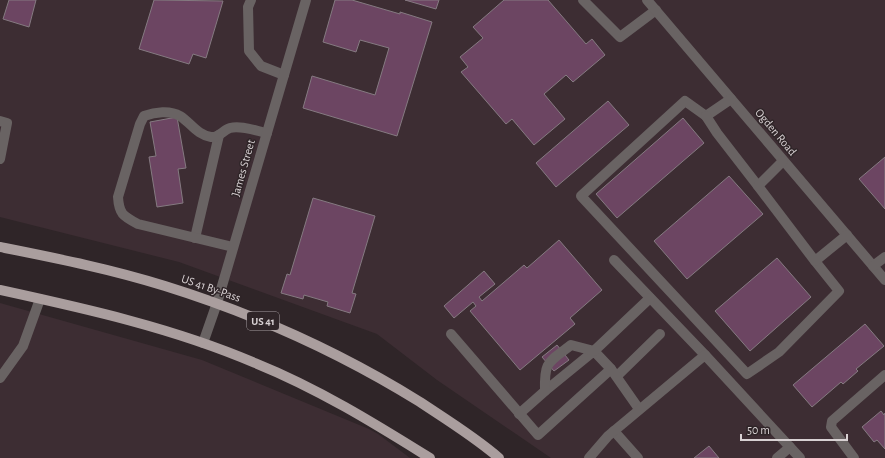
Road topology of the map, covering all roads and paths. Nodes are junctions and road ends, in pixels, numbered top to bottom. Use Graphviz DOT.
graph roads {
  1 [pos="251,0"];
  2 [pos="306,0"];
  3 [pos="583,0"];
  4 [pos="647,0"];
  5 [pos="656,10"];
  6 [pos="284,75"];
  7 [pos="731,98"];
  8 [pos="706,116"];
  9 [pos="0,122"];
  10 [pos="267,133"];
  11 [pos="219,135"];
  12 [pos="0,159"];
  13 [pos="784,161"];
  14 [pos="758,186"];
  15 [pos="846,235"];
  16 [pos="195,238"];
  17 [pos="0,247"];
  18 [pos="233,248"];
  19 [pos="885,257"];
  20 [pos="614,260"];
  21 [pos="815,261"];
  22 [pos="873,266"];
  23 [pos="885,280"];
  24 [pos="0,290"];
  25 [pos="650,298"];
  26 [pos="40,299"];
  27 [pos="216,303"];
  28 [pos="451,334"];
  29 [pos="660,334"];
  30 [pos="203,343"];
  31 [pos="594,351"];
  32 [pos="705,355"];
  33 [pos="614,372"];
  34 [pos="885,375"];
  35 [pos="0,378"];
  36 [pos="545,392"];
  37 [pos="640,410"];
  38 [pos="519,414"];
  39 [pos="614,431"];
  40 [pos="790,447"];
  41 [pos="852,455"];
  42 [pos="430,458"];
  43 [pos="500,458"];
  44 [pos="590,458"];
  45 [pos="638,458"];
  46 [pos="777,458"];
  47 [pos="800,458"];
  48 [pos="840,458"];
  1 -- 6 [label="street"];
  2 -- 6 [label="street, James Street"];
  3 -- 5 [label="street"];
  4 -- 5 [label="street, Ogden Road"];
  5 -- 7 [label="street, Ogden Road"];
  6 -- 10 [label="street, James Street"];
  7 -- 8 [label="street"];
  7 -- 13 [label="street, Ogden Road"];
  8 -- 14 [label="street"];
  8 -- 21 [label="street"];
  9 -- 12 [label="street"];
  10 -- 11 [label="street"];
  10 -- 18 [label="street, James Street"];
  11 -- 16 [label="street"];
  11 -- 16 [label="street"];
  13 -- 14 [label="street"];
  13 -- 15 [label="street, Ogden Road"];
  14 -- 21 [label="street"];
  15 -- 21 [label="street"];
  15 -- 22 [label="street, Ogden Road"];
  16 -- 18 [label="street"];
  17 -- 27 [label="main road, US 41 By-Pass / US 41"];
  18 -- 27 [label="street, James Street"];
  19 -- 22 [label="street"];
  20 -- 25 [label="street"];
  22 -- 23 [label="street, Ogden Road"];
  24 -- 26 [label="main road"];
  25 -- 31 [label="street"];
  25 -- 32 [label="street"];
  26 -- 30 [label="main road"];
  26 -- 35 [label="street"];
  27 -- 30 [label="street, James Street"];
  27 -- 43 [label="main road, US 41 By-Pass / US 41"];
  28 -- 38 [label="street"];
  29 -- 33 [label="street"];
  30 -- 42 [label="main road"];
  31 -- 33 [label="street"];
  31 -- 36 [label="street"];
  31 -- 36 [label="street"];
  32 -- 37 [label="street"];
  32 -- 40 [label="street"];
  33 -- 37 [label="street"];
  33 -- 38 [label="street"];
  34 -- 41 [label="street"];
  36 -- 38 [label="street"];
  37 -- 39 [label="street"];
  39 -- 44 [label="street"];
  39 -- 45 [label="street"];
  40 -- 46 [label="street"];
  40 -- 47 [label="street"];
  41 -- 48 [label="street"];
}
